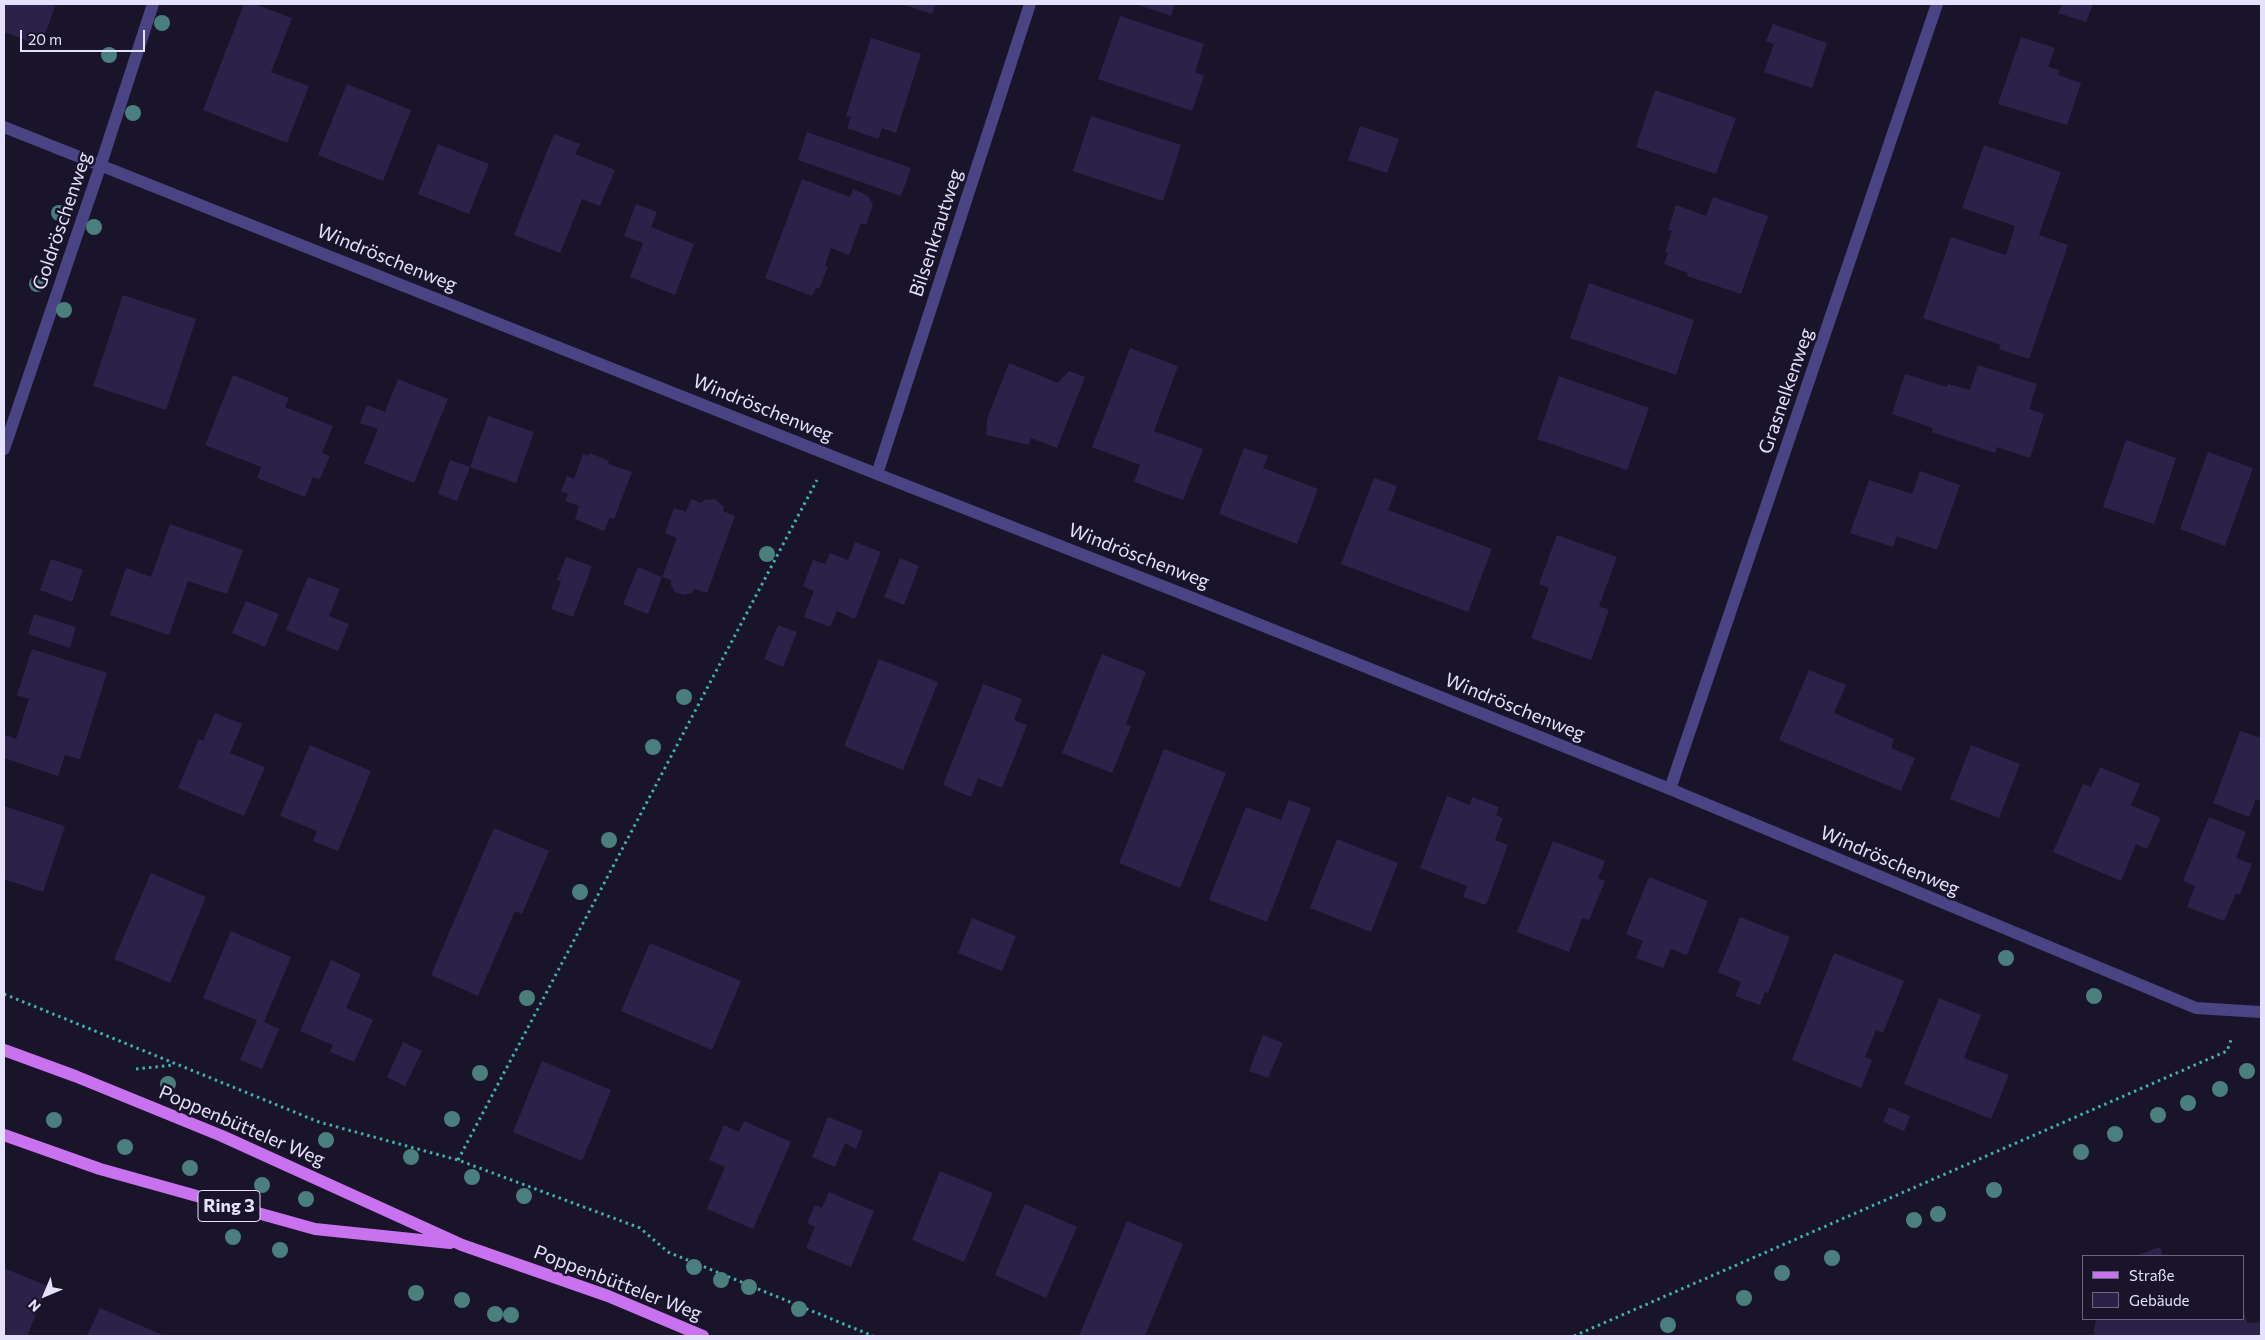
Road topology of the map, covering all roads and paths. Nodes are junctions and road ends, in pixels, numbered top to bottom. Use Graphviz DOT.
graph roads {
  1 [pos="152,4"];
  2 [pos="1030,4"];
  3 [pos="1937,4"];
  4 [pos="4,127"];
  5 [pos="101,164"];
  6 [pos="4,449"];
  7 [pos="830,455"];
  8 [pos="877,474"];
  9 [pos="1670,790"];
  10 [pos="4,994"];
  11 [pos="2240,1012"];
  12 [pos="2261,1012"];
  13 [pos="4,1050"];
  14 [pos="4,1135"];
  15 [pos="458,1160"];
  16 [pos="462,1244"];
  17 [pos="703,1336"];
  18 [pos="874,1336"];
  19 [pos="1574,1336"];
  1 -- 5 [label="street, Goldröschenweg"];
  2 -- 8 [label="street, Bilsenkrautweg"];
  3 -- 9 [label="street, Grasnelkenweg"];
  4 -- 5 [label="street, Windröschenweg"];
  5 -- 6 [label="street, Goldröschenweg"];
  5 -- 7 [label="street, Windröschenweg"];
  7 -- 8 [label="street, Windröschenweg"];
  7 -- 15 [label="path"];
  8 -- 9 [label="street, Windröschenweg"];
  9 -- 11 [label="street, Windröschenweg"];
  10 -- 15 [label="path"];
  11 -- 12 [label="street, Windröschenweg"];
  11 -- 19 [label="path"];
  13 -- 16 [label="main road, Poppenbütteler Weg / Ring 3"];
  14 -- 16 [label="main road, Poppenbütteler Weg / Ring 3"];
  15 -- 18 [label="path"];
  16 -- 17 [label="main road, Poppenbütteler Weg / Ring 3"];
}
